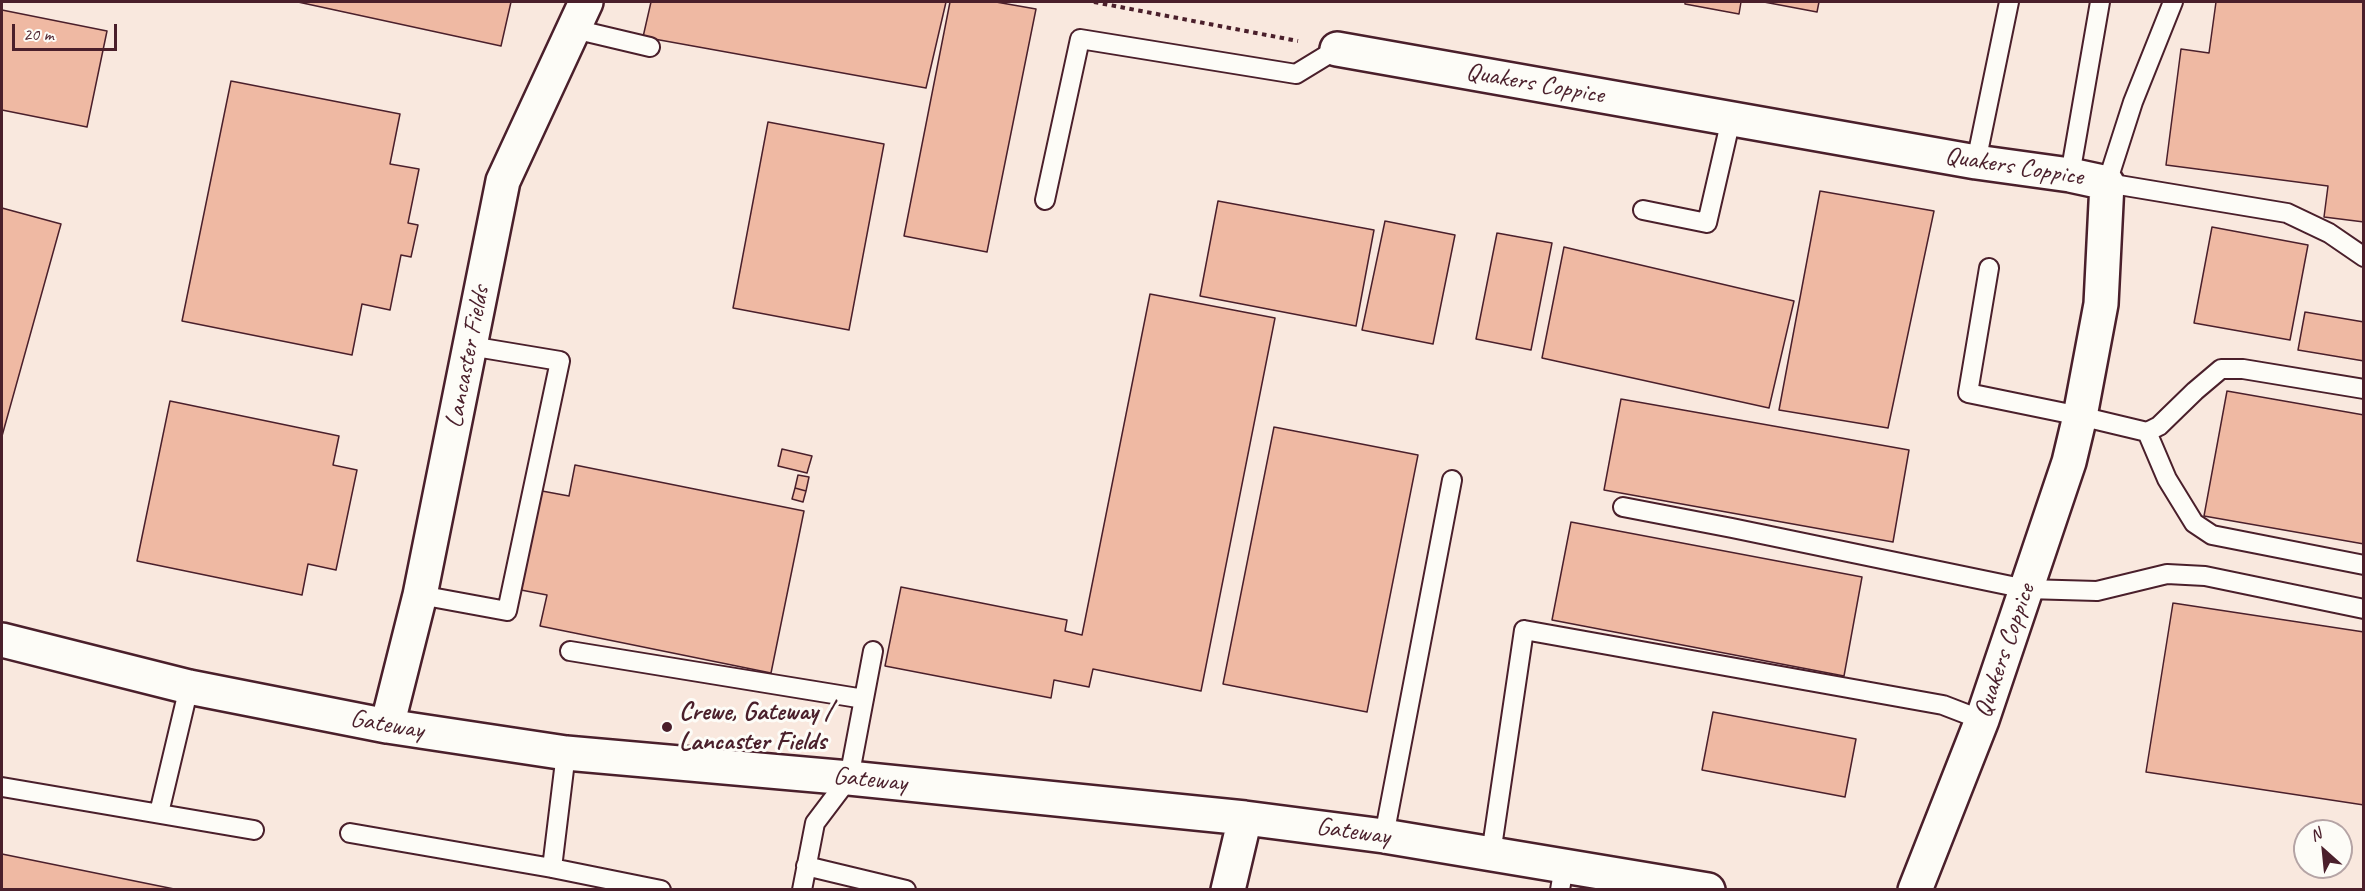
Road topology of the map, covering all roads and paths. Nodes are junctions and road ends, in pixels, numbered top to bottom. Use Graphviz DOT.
graph roads {
  1 [pos="1094,2"];
  2 [pos="2009,2"];
  3 [pos="2100,2"];
  4 [pos="2173,2"];
  5 [pos="580,10"];
  6 [pos="650,47"];
  7 [pos="1337,49"];
  8 [pos="1731,119"];
  9 [pos="1976,162"];
  10 [pos="2070,175"];
  11 [pos="2107,183"];
  12 [pos="1045,200"];
  13 [pos="1642,210"];
  14 [pos="2364,257"];
  15 [pos="1989,268"];
  16 [pos="470,346"];
  17 [pos="2364,389"];
  18 [pos="2080,416"];
  19 [pos="2147,432"];
  20 [pos="1452,480"];
  21 [pos="1623,507"];
  22 [pos="2364,565"];
  23 [pos="2026,589"];
  24 [pos="420,595"];
  25 [pos="2364,609"];
  26 [pos="2,640"];
  27 [pos="570,651"];
  28 [pos="873,651"];
  29 [pos="189,687"];
  30 [pos="864,699"];
  31 [pos="1982,720"];
  32 [pos="387,726"];
  33 [pos="566,753"];
  34 [pos="849,778"];
  35 [pos="2,787"];
  36 [pos="159,813"];
  37 [pos="1245,818"];
  38 [pos="254,830"];
  39 [pos="350,833"];
  40 [pos="1384,836"];
  41 [pos="1491,854"];
  42 [pos="807,866"];
  43 [pos="552,868"];
  44 [pos="1562,878"];
  45 [pos="661,890"];
  46 [pos="802,890"];
  47 [pos="906,890"];
  48 [pos="1228,890"];
  49 [pos="1708,890"];
  50 [pos="1915,890"];
  1 -- 7 [label="path"];
  2 -- 9 [label="lane"];
  3 -- 10 [label="lane"];
  4 -- 11 [label="lane"];
  5 -- 6 [label="lane"];
  5 -- 16 [label="street, Lancaster Fields"];
  7 -- 8 [label="street, Quakers Coppice"];
  7 -- 12 [label="lane"];
  8 -- 9 [label="street, Quakers Coppice"];
  8 -- 13 [label="lane"];
  9 -- 10 [label="street, Quakers Coppice"];
  10 -- 11 [label="street, Quakers Coppice"];
  11 -- 14 [label="lane"];
  11 -- 18 [label="street, Quakers Coppice"];
  15 -- 18 [label="lane"];
  16 -- 24 [label="street, Lancaster Fields"];
  16 -- 24 [label="lane"];
  17 -- 19 [label="lane"];
  18 -- 19 [label="lane"];
  18 -- 23 [label="street, Quakers Coppice"];
  19 -- 22 [label="lane"];
  20 -- 40 [label="lane"];
  21 -- 23 [label="lane"];
  23 -- 25 [label="lane"];
  23 -- 31 [label="street, Quakers Coppice"];
  24 -- 32 [label="street, Lancaster Fields"];
  26 -- 29 [label="street, Gateway"];
  27 -- 30 [label="lane"];
  28 -- 30 [label="lane"];
  29 -- 32 [label="street, Gateway"];
  29 -- 36 [label="lane"];
  30 -- 34 [label="lane"];
  31 -- 41 [label="lane"];
  31 -- 50 [label="street, Quakers Coppice"];
  32 -- 33 [label="street, Gateway"];
  33 -- 34 [label="street, Gateway"];
  33 -- 43 [label="lane"];
  34 -- 37 [label="street, Gateway"];
  34 -- 42 [label="lane"];
  35 -- 36 [label="lane"];
  36 -- 38 [label="lane"];
  37 -- 40 [label="street, Gateway"];
  37 -- 48 [label="street"];
  39 -- 43 [label="lane"];
  40 -- 41 [label="street, Gateway"];
  41 -- 44 [label="street, Gateway"];
  42 -- 46 [label="lane"];
  42 -- 47 [label="lane"];
  43 -- 45 [label="lane"];
  44 -- 49 [label="street, Gateway"];
}
